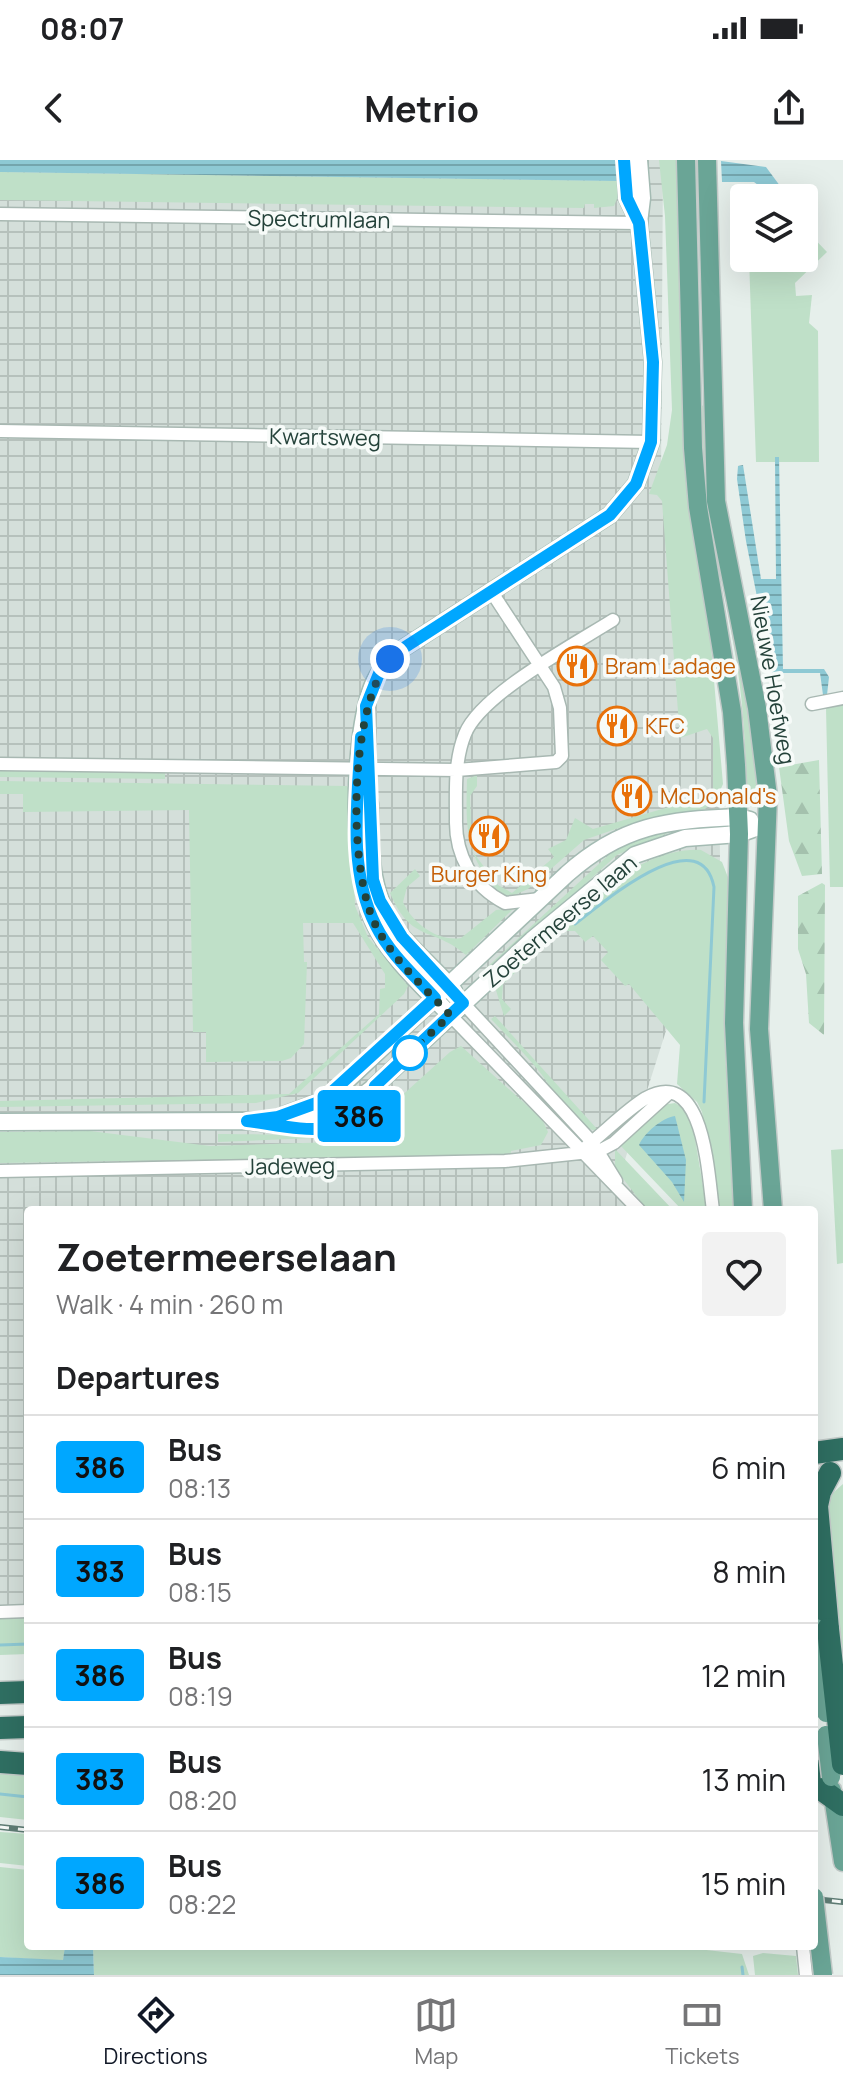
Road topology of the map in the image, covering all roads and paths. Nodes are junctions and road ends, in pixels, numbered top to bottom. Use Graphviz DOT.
graph roads {
  1 [pos="625,160"];
  2 [pos="639,160"];
  3 [pos="686,160"];
  4 [pos="707,160"];
  5 [pos="0,214"];
  6 [pos="639,223"];
  7 [pos="0,431"];
  8 [pos="651,442"];
  9 [pos="491,591"];
  10 [pos="613,620"];
  11 [pos="540,667"];
  12 [pos="843,698"];
  13 [pos="812,704"];
  14 [pos="0,764"];
  15 [pos="365,768"];
  16 [pos="457,770"];
  17 [pos="767,824"];
  18 [pos="738,826"];
  19 [pos="540,899"];
  20 [pos="448,985"];
  21 [pos="435,998"];
  22 [pos="463,1003"];
  23 [pos="450,1015"];
  24 [pos="247,1121"];
  25 [pos="0,1122"];
  26 [pos="595,1147"];
  27 [pos="580,1151"];
  28 [pos="0,1171"];
  29 [pos="620,1187"];
  30 [pos="636,1206"];
  31 [pos="712,1206"];
  32 [pos="743,1206"];
  33 [pos="773,1206"];
  34 [pos="843,1449"];
  35 [pos="818,1452"];
  36 [pos="829,1473"];
  37 [pos="818,1501"];
  38 [pos="818,1531"];
  39 [pos="24,1611"];
  40 [pos="0,1612"];
  41 [pos="818,1618"];
  42 [pos="822,1629"];
  43 [pos="818,1682"];
  44 [pos="843,1682"];
  45 [pos="24,1692"];
  46 [pos="0,1693"];
  47 [pos="843,1704"];
  48 [pos="818,1719"];
  49 [pos="24,1727"];
  50 [pos="0,1728"];
  51 [pos="843,1738"];
  52 [pos="0,1762"];
  53 [pos="24,1764"];
  54 [pos="827,1784"];
  55 [pos="843,1862"];
  56 [pos="818,1932"];
  57 [pos="803,1950"];
  58 [pos="806,1975"];
  59 [pos="823,1975"];
  1 -- 6 [label="street"];
  2 -- 6 [label="street"];
  3 -- 18 [label="main road, Nieuwe Hoefweg"];
  4 -- 17 [label="main road, Nieuwe Hoefweg"];
  5 -- 6 [label="street, Spectrumlaan"];
  6 -- 8 [label="street"];
  7 -- 8 [label="street, Kwartsweg"];
  8 -- 9 [label="street"];
  9 -- 11 [label="street"];
  9 -- 15 [label="street"];
  10 -- 11 [label="street"];
  11 -- 16 [label="street"];
  11 -- 16 [label="street"];
  12 -- 13 [label="street"];
  14 -- 15 [label="street"];
  15 -- 16 [label="street"];
  15 -- 20 [label="street"];
  15 -- 21 [label="street"];
  16 -- 19 [label="street"];
  17 -- 18 [label="street, Zoetermeerse laan"];
  17 -- 33 [label="main road, Nieuwe Hoefweg"];
  18 -- 19 [label="street, Zoetermeerse laan"];
  18 -- 22 [label="street, Zoetermeerse laan"];
  18 -- 32 [label="main road, Nieuwe Hoefweg"];
  19 -- 20 [label="street, Zoetermeerse laan"];
  20 -- 21 [label="street, Zoetermeerse laan"];
  20 -- 22 [label="street"];
  21 -- 23 [label="street"];
  21 -- 24 [label="street, Zoetermeerse laan"];
  22 -- 23 [label="street, Zoetermeerse laan"];
  22 -- 26 [label="street"];
  23 -- 24 [label="street, Zoetermeerse laan"];
  23 -- 27 [label="street"];
  24 -- 25 [label="street, Zoetermeerse laan"];
  26 -- 27 [label="street, Jadeweg"];
  26 -- 29 [label="street"];
  26 -- 31 [label="street, Jadeweg"];
  27 -- 28 [label="street, Jadeweg"];
  27 -- 29 [label="street"];
  29 -- 30 [label="street"];
  34 -- 35 [label="highway"];
  36 -- 37 [label="highway"];
  38 -- 42 [label="highway"];
  39 -- 40 [label="street"];
  41 -- 42 [label="main road"];
  42 -- 48 [label="main road, bridge"];
  42 -- 54 [label="highway, bridge"];
  43 -- 44 [label="highway"];
  45 -- 46 [label="highway"];
  47 -- 48 [label="highway"];
  48 -- 51 [label="highway"];
  48 -- 54 [label="main road, bridge"];
  49 -- 50 [label="highway"];
  52 -- 53 [label="highway"];
  54 -- 55 [label="main road"];
  56 -- 59 [label="main road, bridge"];
  57 -- 58 [label="street"];
}
